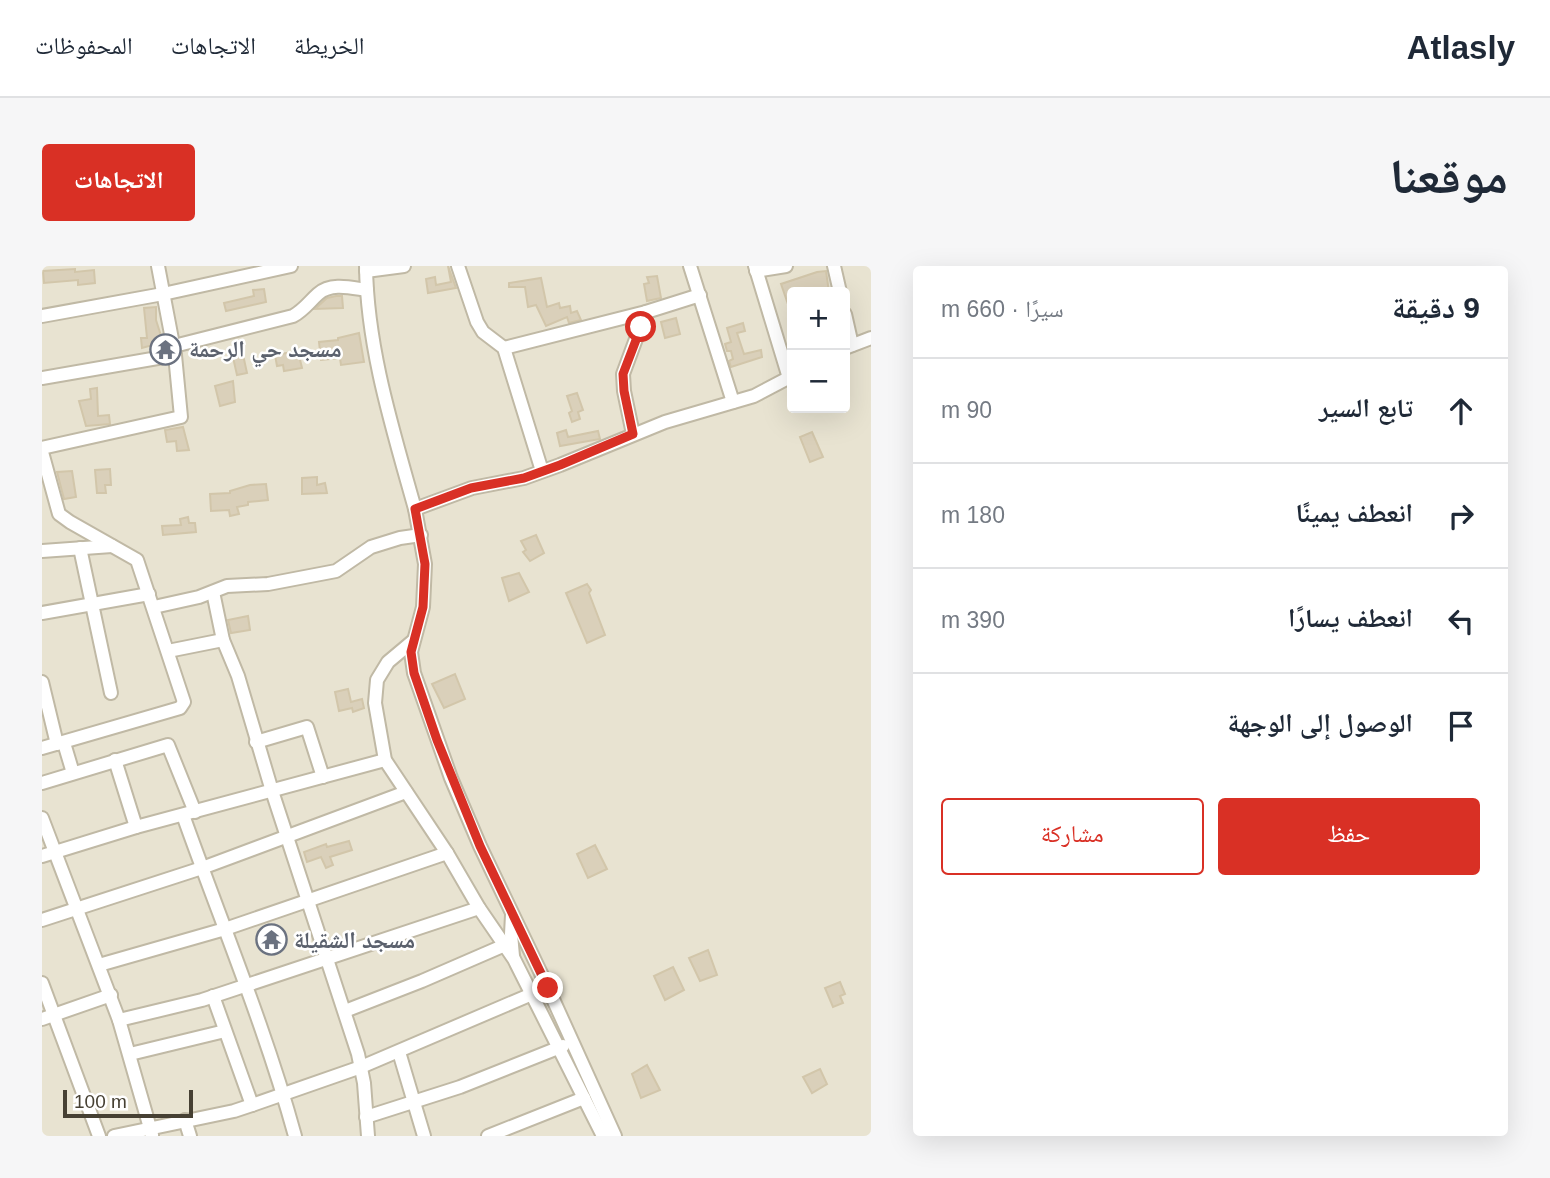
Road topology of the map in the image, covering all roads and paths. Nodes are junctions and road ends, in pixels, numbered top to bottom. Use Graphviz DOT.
graph roads {
  1 [pos="158,266"];
  2 [pos="291,266"];
  3 [pos="404,266"];
  4 [pos="458,266"];
  5 [pos="690,266"];
  6 [pos="786,266"];
  7 [pos="834,266"];
  8 [pos="366,269"];
  9 [pos="755,269"];
  10 [pos="839,287"];
  11 [pos="367,290"];
  12 [pos="163,294"];
  13 [pos="699,295"];
  14 [pos="646,312"];
  15 [pos="42,316"];
  16 [pos="871,338"];
  17 [pos="850,345"];
  18 [pos="504,348"];
  19 [pos="174,350"];
  20 [pos="787,365"];
  21 [pos="42,378"];
  22 [pos="787,379"];
  23 [pos="733,402"];
  24 [pos="633,434"];
  25 [pos="42,450"];
  26 [pos="542,471"];
  27 [pos="415,509"];
  28 [pos="421,535"];
  29 [pos="112,545"];
  30 [pos="80,548"];
  31 [pos="42,551"];
  32 [pos="212,592"];
  33 [pos="149,594"];
  34 [pos="92,604"];
  35 [pos="154,607"];
  36 [pos="42,613"];
  37 [pos="223,640"];
  38 [pos="413,641"];
  39 [pos="168,651"];
  40 [pos="42,682"];
  41 [pos="111,693"];
  42 [pos="256,742"];
  43 [pos="60,743"];
  44 [pos="42,748"];
  45 [pos="115,760"];
  46 [pos="385,760"];
  47 [pos="73,773"];
  48 [pos="323,777"];
  49 [pos="42,783"];
  50 [pos="272,791"];
  51 [pos="406,792"];
  52 [pos="189,814"];
  53 [pos="42,818"];
  54 [pos="136,827"];
  55 [pos="287,837"];
  56 [pos="56,851"];
  57 [pos="447,853"];
  58 [pos="42,856"];
  59 [pos="202,868"];
  60 [pos="309,900"];
  61 [pos="77,908"];
  62 [pos="480,908"];
  63 [pos="512,914"];
  64 [pos="42,920"];
  65 [pos="225,929"];
  66 [pos="505,945"];
  67 [pos="327,958"];
  68 [pos="514,960"];
  69 [pos="99,965"];
  70 [pos="42,983"];
  71 [pos="246,984"];
  72 [pos="532,994"];
  73 [pos="110,995"];
  74 [pos="213,996"];
  75 [pos="345,1011"];
  76 [pos="48,1016"];
  77 [pos="119,1020"];
  78 [pos="225,1031"];
  79 [pos="573,1043"];
  80 [pos="557,1048"];
  81 [pos="399,1052"];
  82 [pos="130,1054"];
  83 [pos="361,1067"];
  84 [pos="284,1094"];
  85 [pos="584,1098"];
  86 [pos="414,1102"];
  87 [pos="252,1105"];
  88 [pos="366,1117"];
  89 [pos="185,1120"];
  90 [pos="151,1132"];
  91 [pos="99,1136"];
  92 [pos="114,1136"];
  93 [pos="190,1136"];
  94 [pos="295,1136"];
  95 [pos="368,1136"];
  96 [pos="425,1136"];
  97 [pos="488,1136"];
  98 [pos="604,1136"];
  99 [pos="615,1136"];
  1 -- 12 [label="street"];
  2 -- 12 [label="street"];
  3 -- 8 [label="street"];
  4 -- 18 [label="street"];
  5 -- 13 [label="street"];
  6 -- 9 [label="street"];
  7 -- 10 [label="street"];
  8 -- 11 [label="street"];
  9 -- 20 [label="street"];
  11 -- 19 [label="street"];
  11 -- 27 [label="street"];
  12 -- 15 [label="street"];
  12 -- 19 [label="street"];
  13 -- 14 [label="street"];
  13 -- 23 [label="street"];
  14 -- 18 [label="street"];
  14 -- 24 [label="street"];
  16 -- 17 [label="street"];
  18 -- 26 [label="street"];
  19 -- 21 [label="street"];
  19 -- 25 [label="street"];
  22 -- 23 [label="street"];
  23 -- 24 [label="street"];
  24 -- 26 [label="street"];
  25 -- 29 [label="street"];
  26 -- 27 [label="street"];
  27 -- 28 [label="street"];
  28 -- 32 [label="street"];
  28 -- 38 [label="street"];
  29 -- 30 [label="street"];
  29 -- 33 [label="street"];
  30 -- 31 [label="street"];
  30 -- 34 [label="street"];
  32 -- 35 [label="street"];
  32 -- 37 [label="street"];
  33 -- 34 [label="street"];
  33 -- 35 [label="street"];
  34 -- 36 [label="street"];
  34 -- 41 [label="street"];
  35 -- 39 [label="street"];
  37 -- 39 [label="street"];
  37 -- 42 [label="street"];
  38 -- 46 [label="street"];
  38 -- 63 [label="street"];
  39 -- 43 [label="street"];
  40 -- 43 [label="street"];
  42 -- 48 [label="street"];
  42 -- 50 [label="street"];
  43 -- 44 [label="street"];
  43 -- 47 [label="street"];
  45 -- 47 [label="street"];
  45 -- 52 [label="street"];
  45 -- 54 [label="street"];
  46 -- 48 [label="street"];
  46 -- 51 [label="street"];
  47 -- 49 [label="street"];
  48 -- 50 [label="street"];
  50 -- 52 [label="street"];
  50 -- 55 [label="street"];
  51 -- 55 [label="street"];
  51 -- 57 [label="street"];
  52 -- 54 [label="street"];
  52 -- 59 [label="street"];
  53 -- 56 [label="street"];
  54 -- 56 [label="street"];
  55 -- 59 [label="street"];
  55 -- 60 [label="street"];
  56 -- 58 [label="street"];
  56 -- 61 [label="street"];
  57 -- 60 [label="street"];
  57 -- 62 [label="street"];
  59 -- 61 [label="street"];
  59 -- 65 [label="street"];
  60 -- 65 [label="street"];
  60 -- 67 [label="street"];
  61 -- 64 [label="street"];
  61 -- 69 [label="street"];
  62 -- 66 [label="street"];
  62 -- 67 [label="street"];
  63 -- 68 [label="street"];
  63 -- 79 [label="street"];
  65 -- 69 [label="street"];
  65 -- 71 [label="street"];
  66 -- 68 [label="street"];
  66 -- 75 [label="street"];
  67 -- 71 [label="street"];
  67 -- 75 [label="street"];
  68 -- 72 [label="street"];
  69 -- 73 [label="street"];
  70 -- 76 [label="street"];
  71 -- 74 [label="street"];
  71 -- 84 [label="street"];
  72 -- 80 [label="street"];
  72 -- 81 [label="street"];
  73 -- 76 [label="street"];
  73 -- 77 [label="street"];
  74 -- 77 [label="street"];
  74 -- 78 [label="street"];
  75 -- 83 [label="street"];
  76 -- 91 [label="street"];
  77 -- 82 [label="street"];
  78 -- 82 [label="street"];
  78 -- 87 [label="street"];
  79 -- 80 [label="street"];
  79 -- 99 [label="street"];
  80 -- 85 [label="street"];
  80 -- 86 [label="street"];
  81 -- 83 [label="street"];
  81 -- 86 [label="street"];
  82 -- 90 [label="street"];
  83 -- 84 [label="street"];
  83 -- 88 [label="street"];
  84 -- 87 [label="street"];
  84 -- 94 [label="street"];
  85 -- 97 [label="street"];
  85 -- 98 [label="street"];
  86 -- 88 [label="street"];
  86 -- 96 [label="street"];
  87 -- 89 [label="street"];
  88 -- 95 [label="street"];
  89 -- 90 [label="street"];
  89 -- 93 [label="street"];
  90 -- 92 [label="street"];
}
